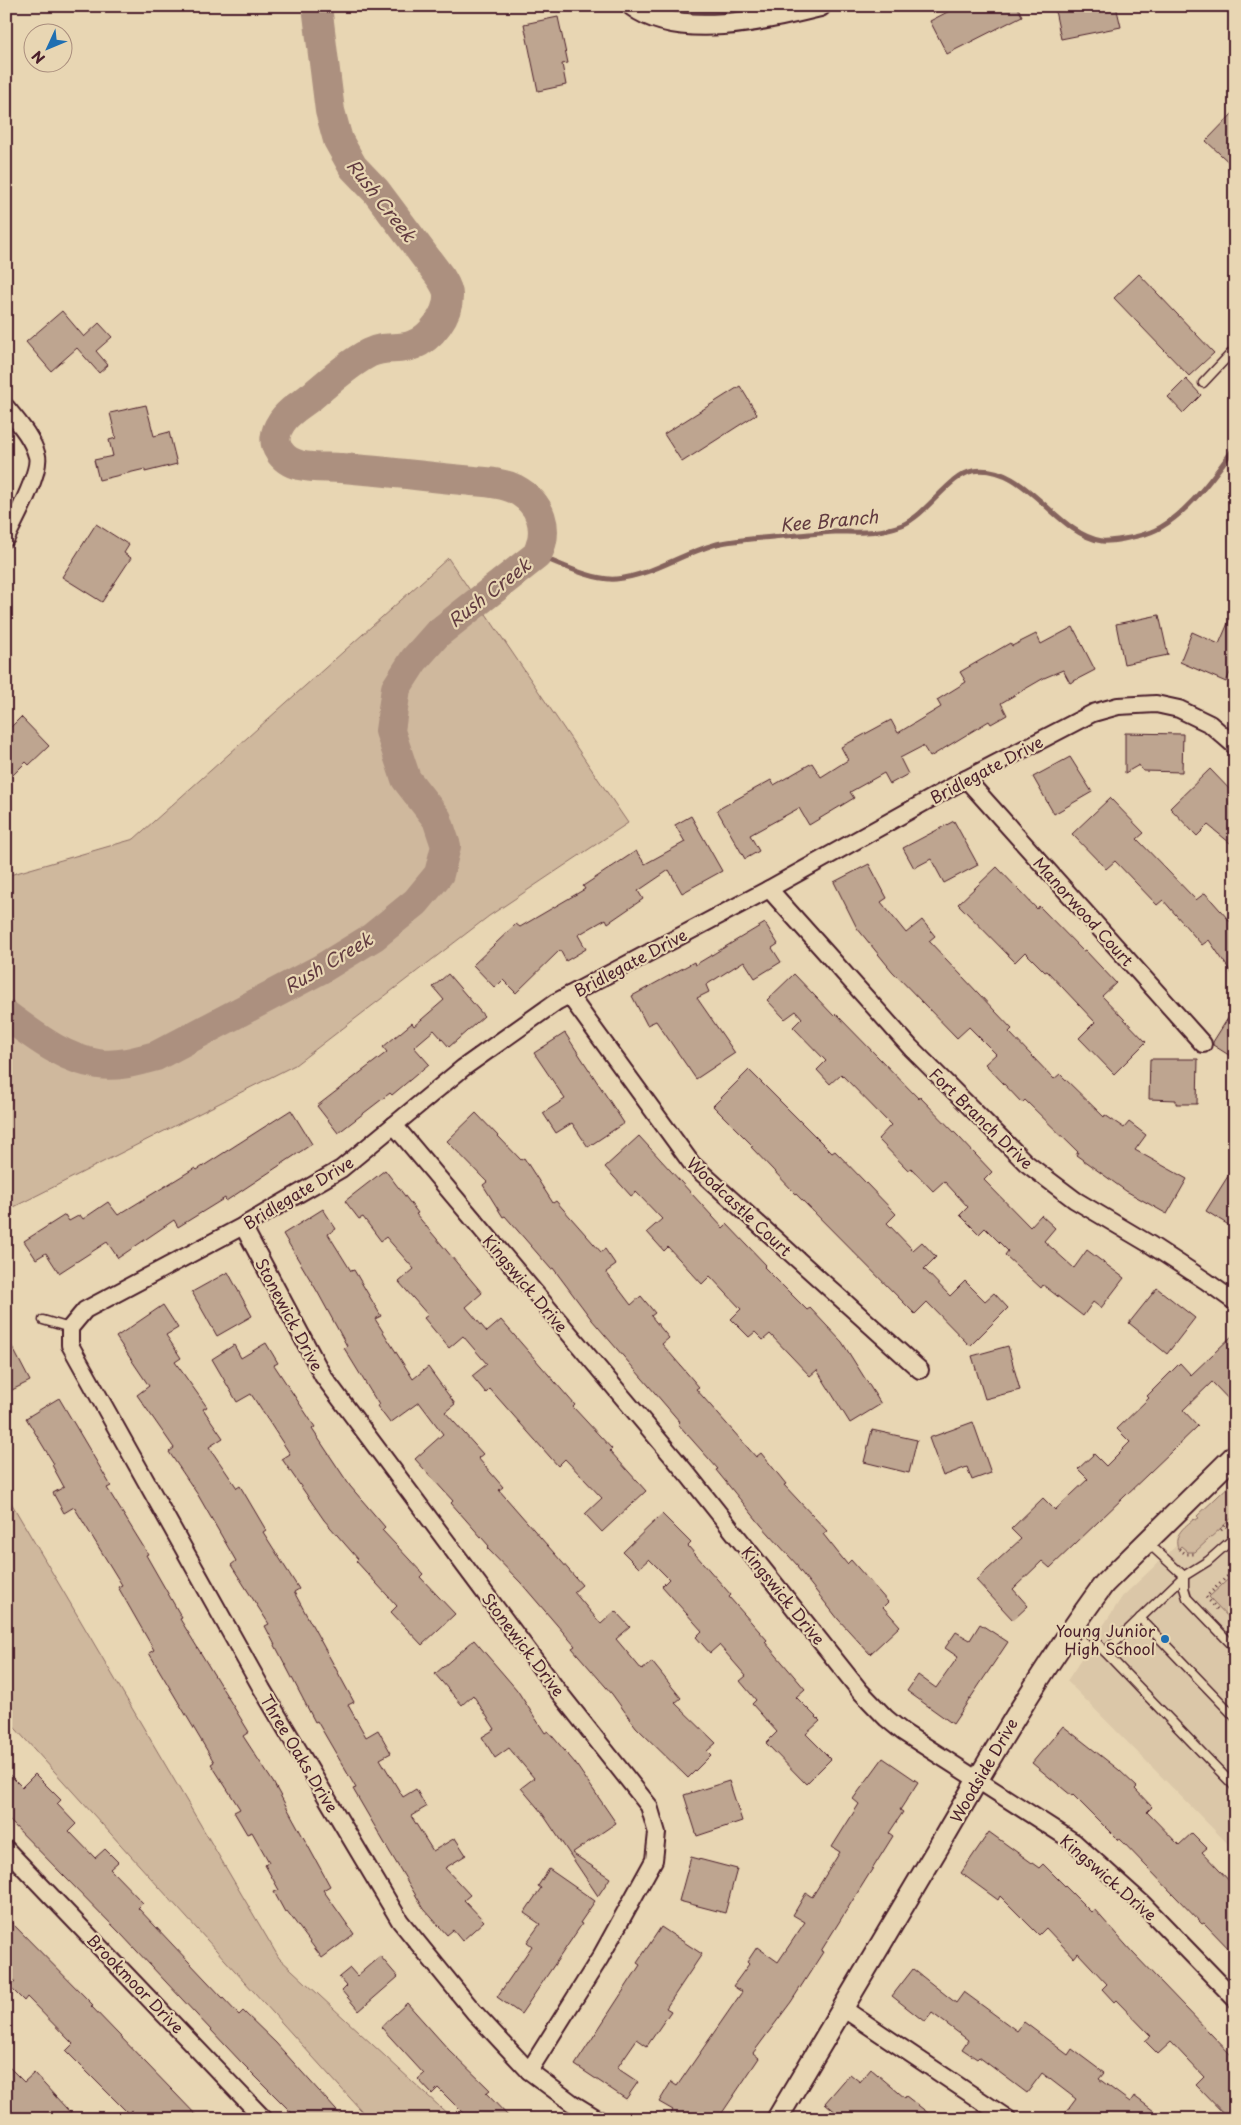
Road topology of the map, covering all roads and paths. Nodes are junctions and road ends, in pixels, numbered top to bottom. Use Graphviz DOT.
graph roads {
  1 [pos="632,6"];
  2 [pos="820,6"];
  3 [pos="1235,349"];
  4 [pos="1203,383"];
  5 [pos="6,407"];
  6 [pos="6,538"];
  7 [pos="1235,746"];
  8 [pos="966,779"];
  9 [pos="769,888"];
  10 [pos="569,995"];
  11 [pos="1203,1044"];
  12 [pos="394,1125"];
  13 [pos="243,1226"];
  14 [pos="1235,1302"];
  15 [pos="43,1320"];
  16 [pos="69,1332"];
  17 [pos="920,1370"];
  18 [pos="1235,1455"];
  19 [pos="1235,1518"];
  20 [pos="1221,1531"];
  21 [pos="1235,1537"];
  22 [pos="1147,1542"];
  23 [pos="1179,1549"];
  24 [pos="1200,1551"];
  25 [pos="1235,1569"];
  26 [pos="1184,1576"];
  27 [pos="1206,1597"];
  28 [pos="1140,1618"];
  29 [pos="1078,1621"];
  30 [pos="1235,1648"];
  31 [pos="1105,1652"];
  32 [pos="1235,1716"];
  33 [pos="978,1780"];
  34 [pos="1235,1786"];
  35 [pos="6,1849"];
  36 [pos="1235,1999"];
  37 [pos="844,2009"];
  38 [pos="529,2071"];
  39 [pos="264,2119"];
  40 [pos="598,2119"];
  41 [pos="777,2119"];
  42 [pos="1008,2119"];
  1 -- 2 [label="street"];
  3 -- 4 [label="lane"];
  5 -- 6 [label="street"];
  7 -- 8 [label="street, Bridlegate Drive"];
  8 -- 9 [label="street, Bridlegate Drive"];
  8 -- 11 [label="street, Manorwood Court"];
  9 -- 10 [label="street, Bridlegate Drive"];
  9 -- 14 [label="street, Fort Branch Drive"];
  10 -- 12 [label="street, Bridlegate Drive"];
  10 -- 17 [label="street, Woodcastle Court"];
  12 -- 13 [label="street, Bridlegate Drive"];
  12 -- 33 [label="street, Kingswick Drive"];
  13 -- 16 [label="street, Bridlegate Drive"];
  13 -- 38 [label="street, Stonewick Drive"];
  15 -- 16 [label="lane"];
  16 -- 38 [label="street, Three Oaks Drive"];
  18 -- 22 [label="street, Woodside Drive"];
  19 -- 20 [label="path"];
  21 -- 26 [label="lane"];
  22 -- 26 [label="lane"];
  22 -- 29 [label="street, Woodside Drive"];
  23 -- 24 [label="path"];
  25 -- 27 [label="path"];
  26 -- 28 [label="lane"];
  26 -- 30 [label="lane"];
  28 -- 31 [label="lane"];
  28 -- 32 [label="lane"];
  29 -- 31 [label="lane"];
  29 -- 33 [label="street, Woodside Drive"];
  31 -- 34 [label="lane"];
  33 -- 36 [label="street, Kingswick Drive"];
  33 -- 37 [label="street, Woodside Drive"];
  35 -- 39 [label="street, Brookmoor Drive"];
  37 -- 41 [label="street, Woodside Drive"];
  37 -- 42 [label="street"];
  38 -- 40 [label="street, Three Oaks Drive"];
}
